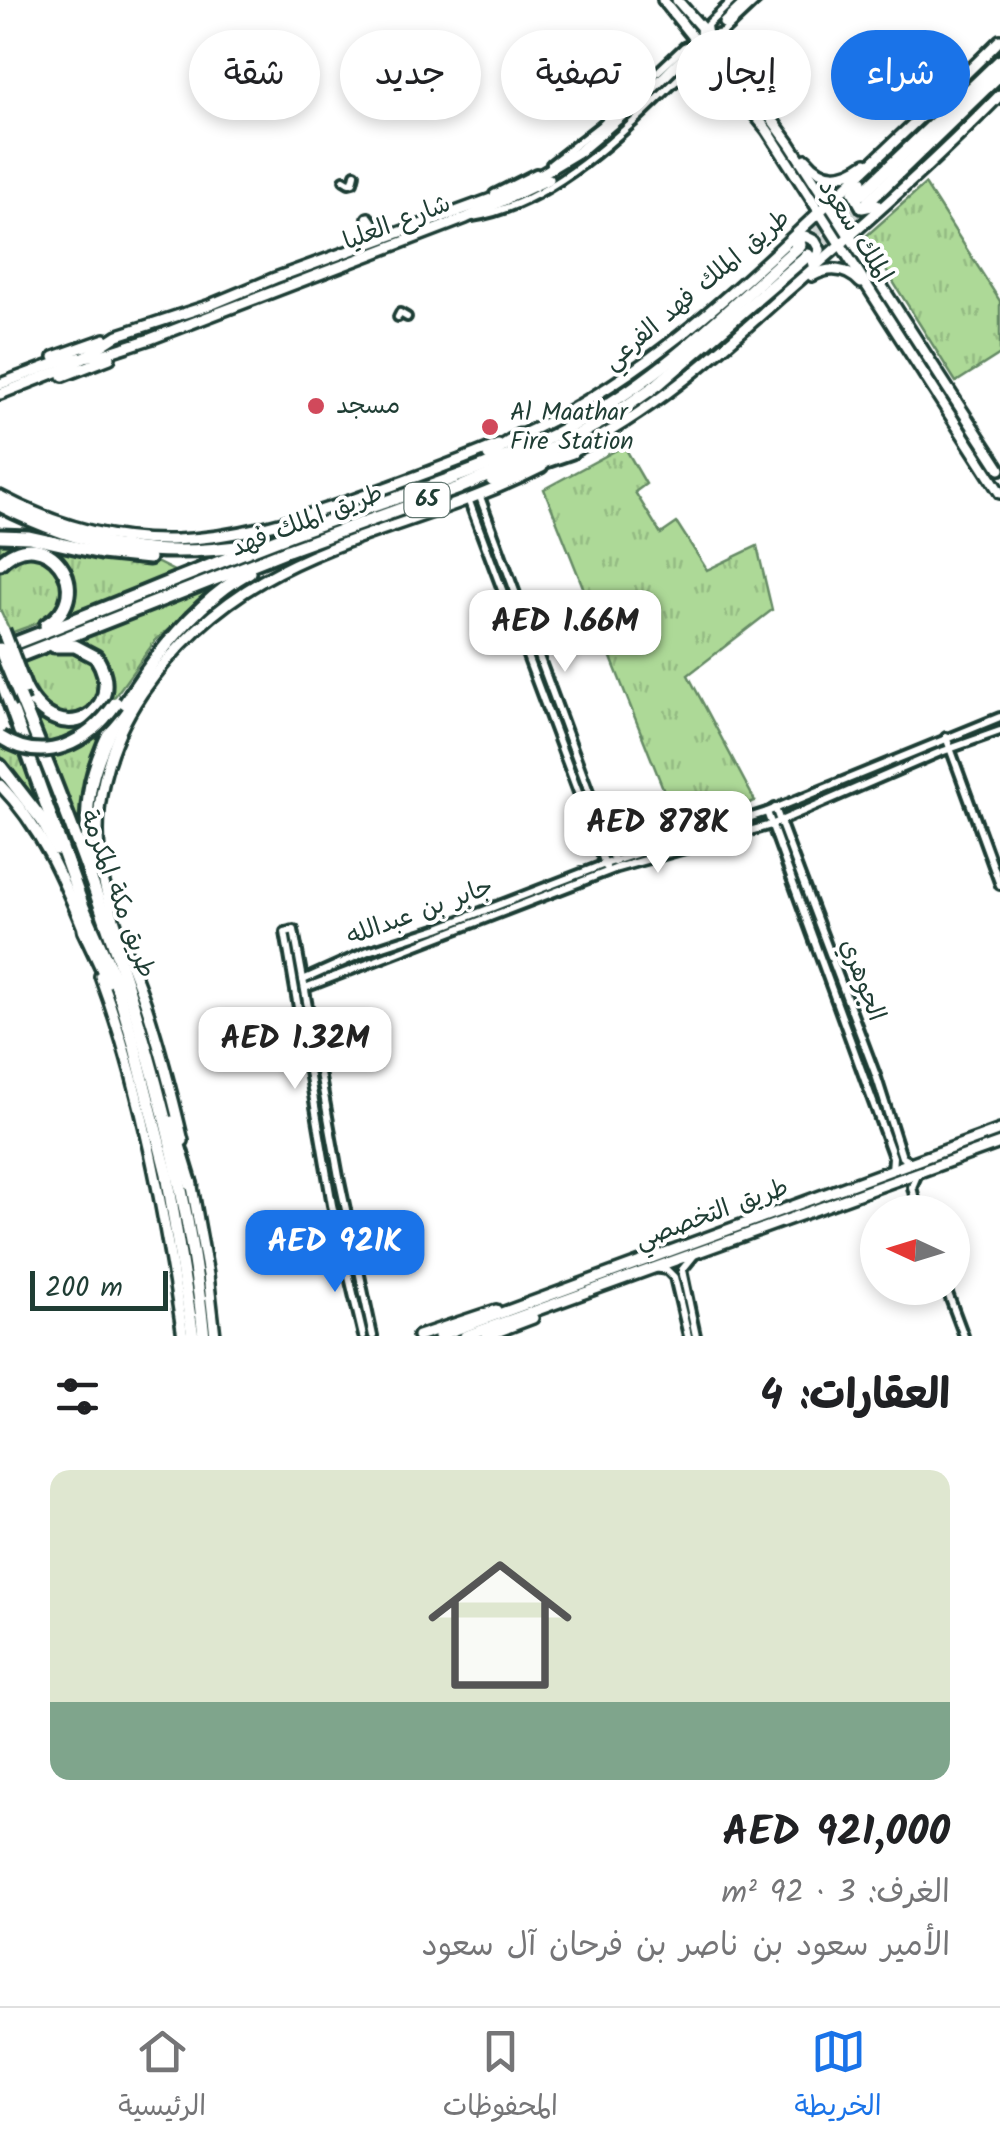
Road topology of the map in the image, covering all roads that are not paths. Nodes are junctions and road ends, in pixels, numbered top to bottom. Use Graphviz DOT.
graph roads {
  1 [pos="663,0"];
  2 [pos="676,0"];
  3 [pos="733,0"];
  4 [pos="745,0"];
  5 [pos="757,0"];
  6 [pos="674,13"];
  7 [pos="689,16"];
  8 [pos="720,23"];
  9 [pos="683,30"];
  10 [pos="694,30"];
  11 [pos="699,30"];
  12 [pos="707,30"];
  13 [pos="715,30"];
  14 [pos="715,30"];
  15 [pos="1000,43"];
  16 [pos="1000,61"];
  17 [pos="676,68"];
  18 [pos="676,68"];
  19 [pos="1000,74"];
  20 [pos="1000,95"];
  21 [pos="759,120"];
  22 [pos="771,120"];
  23 [pos="790,144"];
  24 [pos="889,148"];
  25 [pos="354,174"];
  26 [pos="344,180"];
  27 [pos="907,183"];
  28 [pos="830,204"];
  29 [pos="821,212"];
  30 [pos="368,218"];
  31 [pos="397,234"];
  32 [pos="850,236"];
  33 [pos="841,245"];
  34 [pos="748,278"];
  35 [pos="784,294"];
  36 [pos="877,303"];
  37 [pos="118,335"];
  38 [pos="150,340"];
  39 [pos="83,357"];
  40 [pos="0,382"];
  41 [pos="0,396"];
  42 [pos="519,436"];
  43 [pos="572,452"];
  44 [pos="1000,468"];
  45 [pos="439,484"];
  46 [pos="1000,492"];
  47 [pos="463,494"];
  48 [pos="479,494"];
  49 [pos="0,496"];
  50 [pos="0,504"];
  51 [pos="0,536"];
  52 [pos="288,536"];
  53 [pos="288,550"];
  54 [pos="198,553"];
  55 [pos="0,563"];
  56 [pos="233,583"];
  57 [pos="523,612"];
  58 [pos="512,617"];
  59 [pos="1,626"];
  60 [pos="26,639"];
  61 [pos="0,649"];
  62 [pos="31,652"];
  63 [pos="0,663"];
  64 [pos="0,676"];
  65 [pos="24,688"];
  66 [pos="17,705"];
  67 [pos="1000,716"];
  68 [pos="1000,731"];
  69 [pos="0,736"];
  70 [pos="946,737"];
  71 [pos="40,747"];
  72 [pos="950,749"];
  73 [pos="0,766"];
  74 [pos="0,785"];
  75 [pos="771,810"];
  76 [pos="780,821"];
  77 [pos="771,825"];
  78 [pos="611,866"];
  79 [pos="89,880"];
  80 [pos="1000,886"];
  81 [pos="83,907"];
  82 [pos="84,930"];
  83 [pos="122,941"];
  84 [pos="304,984"];
  85 [pos="134,1044"];
  86 [pos="149,1052"];
  87 [pos="142,1077"];
  88 [pos="1000,1130"];
  89 [pos="1000,1143"];
  90 [pos="912,1163"];
  91 [pos="892,1170"];
  92 [pos="918,1173"];
  93 [pos="191,1185"];
  94 [pos="914,1195"];
  95 [pos="163,1207"];
  96 [pos="698,1252"];
  97 [pos="653,1268"];
  98 [pos="588,1280"];
  99 [pos="558,1299"];
  100 [pos="684,1299"];
  101 [pos="952,1305"];
  102 [pos="183,1336"];
  103 [pos="193,1336"];
  104 [pos="204,1336"];
  105 [pos="215,1336"];
  106 [pos="363,1336"];
  107 [pos="373,1336"];
  108 [pos="418,1336"];
  109 [pos="439,1336"];
  110 [pos="465,1336"];
  111 [pos="486,1336"];
  112 [pos="688,1336"];
  113 [pos="696,1336"];
  114 [pos="964,1336"];
  1 -- 6 [label="main road, الملك سعود"];
  2 -- 7 [label="main road, الملك سعود"];
  3 -- 8 [label="street"];
  4 -- 8 [label="main road"];
  5 -- 8 [label="street"];
  6 -- 9 [label="street"];
  6 -- 10 [label="main road, الملك سعود"];
  7 -- 8 [label="street"];
  7 -- 11 [label="main road, الملك سعود"];
  8 -- 12 [label="street"];
  8 -- 13 [label="street"];
  8 -- 14 [label="street"];
  15 -- 24 [label="main road, طريق الملك فهد الفرعي"];
  16 -- 19 [label="highway"];
  17 -- 31 [label="main road, شارع العليا"];
  18 -- 38 [label="main road, شارع العليا"];
  20 -- 27 [label="main road"];
  21 -- 29 [label="main road, الملك سعود"];
  22 -- 23 [label="main road, الملك سعود"];
  23 -- 24 [label="main road"];
  23 -- 28 [label="main road, الملك سعود"];
  24 -- 27 [label="main road"];
  24 -- 28 [label="main road, طريق الملك فهد الفرعي"];
  25 -- 26 [label="street"];
  27 -- 32 [label="main road"];
  28 -- 29 [label="main road, طريق الملك فهد الفرعي"];
  28 -- 32 [label="main road, الملك سعود"];
  29 -- 33 [label="main road, الملك سعود"];
  29 -- 34 [label="main road, طريق الملك فهد الفرعي"];
  30 -- 31 [label="main road"];
  31 -- 37 [label="main road, شارع العليا"];
  32 -- 33 [label="main road"];
  32 -- 44 [label="main road, الملك سعود"];
  33 -- 35 [label="main road"];
  33 -- 36 [label="main road, الملك سعود"];
  34 -- 35 [label="main road"];
  34 -- 42 [label="main road, طريق الملك فهد الفرعي"];
  35 -- 36 [label="main road"];
  35 -- 43 [label="main road"];
  36 -- 46 [label="main road, الملك سعود"];
  37 -- 39 [label="main road, شارع العليا"];
  37 -- 40 [label="main road"];
  38 -- 39 [label="main road, شارع العليا"];
  38 -- 41 [label="main road"];
  39 -- 40 [label="main road, شارع العليا"];
  39 -- 41 [label="main road, شارع العليا"];
  42 -- 45 [label="highway"];
  42 -- 49 [label="main road, طريق الملك فهد الفرعي"];
  43 -- 47 [label="highway"];
  43 -- 48 [label="main road"];
  45 -- 47 [label="highway, طريق الملك فهد / 65"];
  45 -- 52 [label="highway, طريق الملك فهد / 65"];
  47 -- 48 [label="main road"];
  47 -- 53 [label="highway, طريق الملك فهد / 65"];
  47 -- 58 [label="street"];
  47 -- 83 [label="main road"];
  48 -- 57 [label="street"];
  50 -- 54 [label="highway"];
  51 -- 54 [label="highway"];
  52 -- 54 [label="highway"];
  52 -- 60 [label="highway, طريق الملك فهد / 65"];
  53 -- 56 [label="highway"];
  53 -- 62 [label="highway, طريق الملك فهد / 65"];
  55 -- 60 [label="highway"];
  56 -- 69 [label="highway, bridge"];
  56 -- 79 [label="highway"];
  57 -- 58 [label="street"];
  57 -- 78 [label="street"];
  58 -- 78 [label="street"];
  59 -- 65 [label="highway, bridge"];
  60 -- 61 [label="highway, طريق الملك فهد / 65"];
  61 -- 66 [label="highway, طريق مكة المكرمة, bridge"];
  62 -- 63 [label="highway, طريق الملك فهد / 65"];
  62 -- 65 [label="highway"];
  64 -- 66 [label="highway, طريق مكة المكرمة"];
  65 -- 71 [label="highway"];
  66 -- 71 [label="highway, طريق مكة المكرمة"];
  66 -- 81 [label="highway, طريق مكة المكرمة"];
  67 -- 70 [label="street, جابر بن عبدالله"];
  68 -- 72 [label="street, جابر بن عبدالله"];
  70 -- 72 [label="street"];
  70 -- 75 [label="street, جابر بن عبدالله"];
  71 -- 79 [label="highway, طريق مكة المكرمة"];
  72 -- 76 [label="street, جابر بن عبدالله"];
  72 -- 80 [label="street"];
  73 -- 81 [label="highway"];
  74 -- 82 [label="main road"];
  75 -- 76 [label="street, الجوهري"];
  75 -- 77 [label="street, الجوهري"];
  75 -- 78 [label="street, جابر بن عبدالله"];
  76 -- 77 [label="street, جابر بن عبدالله"];
  76 -- 90 [label="street, الجوهري"];
  77 -- 78 [label="street, جابر بن عبدالله"];
  77 -- 91 [label="street, الجوهري"];
  78 -- 84 [label="street, جابر بن عبدالله"];
  79 -- 86 [label="highway, طريق مكة المكرمة"];
  81 -- 85 [label="highway, طريق مكة المكرمة"];
  82 -- 85 [label="highway"];
  82 -- 95 [label="main road"];
  83 -- 86 [label="main road"];
  83 -- 93 [label="main road"];
  84 -- 106 [label="street"];
  84 -- 107 [label="street"];
  85 -- 87 [label="highway, طريق مكة المكرمة"];
  86 -- 93 [label="highway"];
  86 -- 104 [label="highway, طريق مكة المكرمة"];
  87 -- 95 [label="main road"];
  87 -- 103 [label="highway, طريق مكة المكرمة"];
  88 -- 90 [label="main road, طريق التخصصي"];
  89 -- 92 [label="main road, طريق التخصصي"];
  90 -- 91 [label="main road, طريق التخصصي"];
  91 -- 98 [label="main road, طريق التخصصي"];
  92 -- 94 [label="street"];
  92 -- 96 [label="main road, طريق التخصصي"];
  93 -- 105 [label="main road"];
  95 -- 102 [label="main road"];
  96 -- 97 [label="main road, طريق التخصصي"];
  96 -- 100 [label="street"];
  97 -- 99 [label="main road, طريق التخصصي"];
  97 -- 100 [label="street"];
  98 -- 99 [label="main road, طريق التخصصي"];
  98 -- 108 [label="main road"];
  99 -- 109 [label="main road, طريق التخصصي"];
  99 -- 110 [label="main road, طريق التخصصي"];
  99 -- 111 [label="main road"];
  100 -- 112 [label="street"];
  100 -- 113 [label="street"];
  101 -- 114 [label="street"];
}
